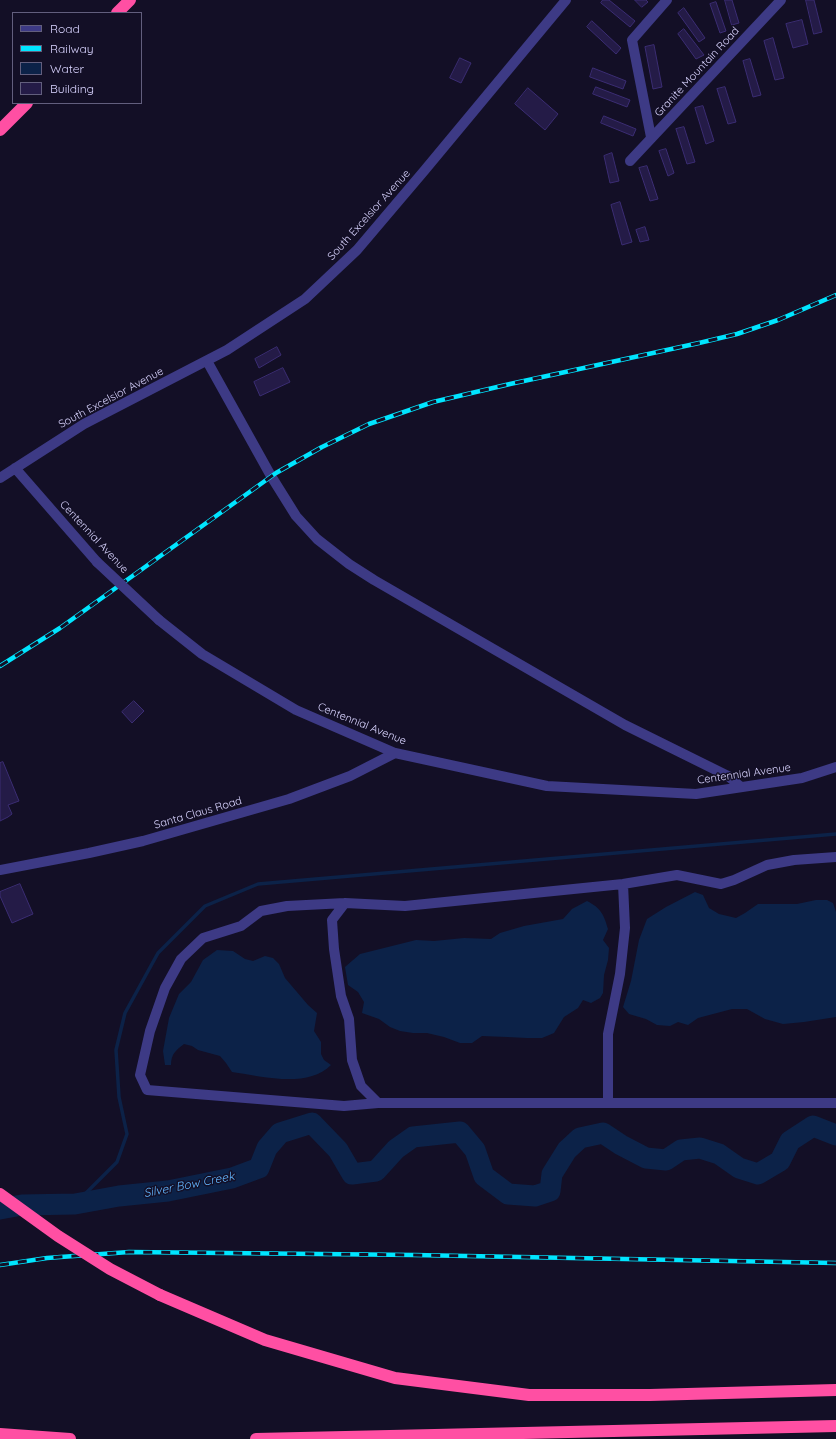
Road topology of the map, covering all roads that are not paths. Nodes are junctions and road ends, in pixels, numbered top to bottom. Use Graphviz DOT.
graph roads {
  1 [pos="130,0"];
  2 [pos="566,0"];
  3 [pos="667,0"];
  4 [pos="781,0"];
  5 [pos="118,12"];
  6 [pos="26,104"];
  7 [pos="0,130"];
  8 [pos="651,137"];
  9 [pos="630,161"];
  10 [pos="207,361"];
  11 [pos="15,468"];
  12 [pos="0,478"];
  13 [pos="395,753"];
  14 [pos="836,767"];
  15 [pos="741,787"];
  16 [pos="836,857"];
  17 [pos="0,870"];
  18 [pos="623,884"];
  19 [pos="345,903"];
  20 [pos="608,1102"];
  21 [pos="378,1103"];
  22 [pos="836,1103"];
  23 [pos="0,1194"];
  24 [pos="836,1390"];
  25 [pos="836,1426"];
  26 [pos="0,1434"];
  27 [pos="70,1439"];
  28 [pos="256,1439"];
  1 -- 5 [label="highway"];
  2 -- 10 [label="street, South Excelsior Avenue"];
  3 -- 8 [label="street"];
  4 -- 8 [label="street, Granite Mountain Road"];
  6 -- 7 [label="highway"];
  8 -- 9 [label="street, Granite Mountain Road"];
  10 -- 11 [label="street, South Excelsior Avenue"];
  10 -- 15 [label="street"];
  11 -- 12 [label="street, South Excelsior Avenue"];
  11 -- 13 [label="street, Centennial Avenue, bridge"];
  13 -- 15 [label="street, Centennial Avenue"];
  13 -- 17 [label="street, Santa Claus Road"];
  14 -- 15 [label="street, Centennial Avenue"];
  16 -- 18 [label="street"];
  18 -- 19 [label="street"];
  18 -- 20 [label="street"];
  19 -- 21 [label="street"];
  19 -- 21 [label="street"];
  20 -- 21 [label="street"];
  20 -- 22 [label="street"];
  23 -- 24 [label="highway, bridge"];
  25 -- 28 [label="highway"];
  26 -- 27 [label="highway"];
}
